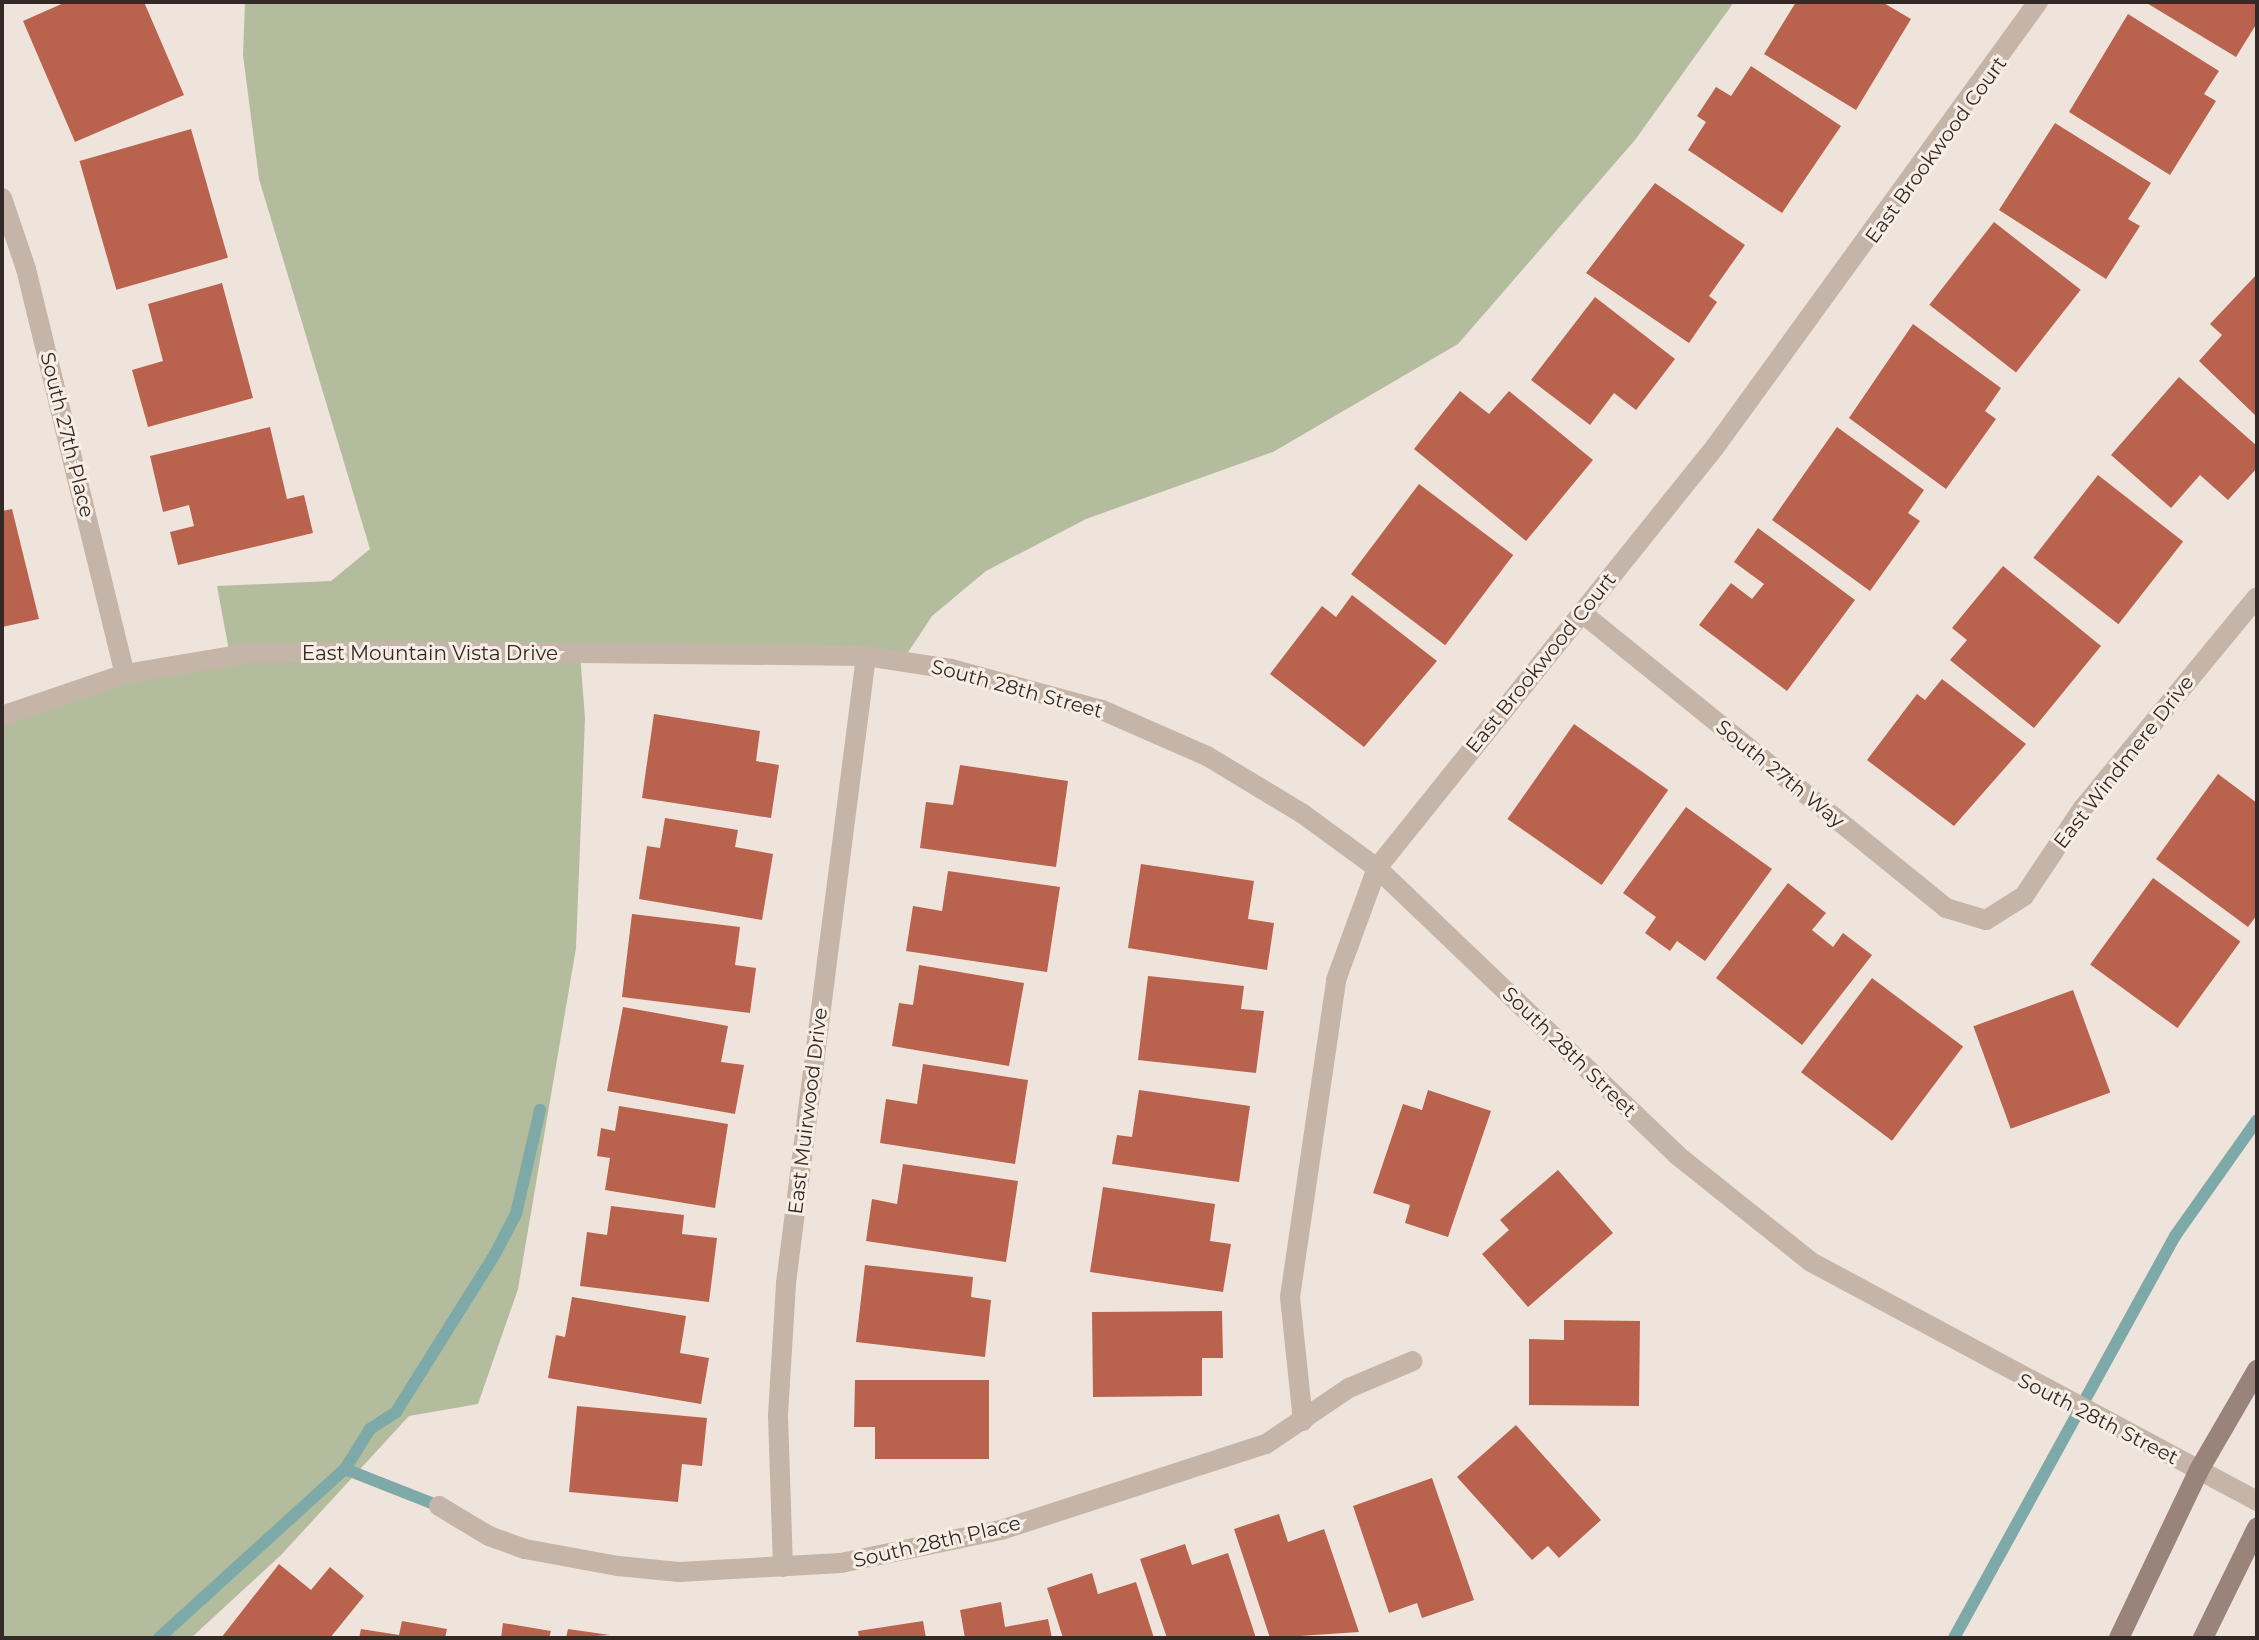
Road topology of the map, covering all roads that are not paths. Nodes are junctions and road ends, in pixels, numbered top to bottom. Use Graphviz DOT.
graph roads {
  1 [pos="2038,2"];
  2 [pos="2,198"];
  3 [pos="2257,597"];
  4 [pos="1582,613"];
  5 [pos="866,656"];
  6 [pos="125,674"];
  7 [pos="2,716"];
  8 [pos="1377,868"];
  9 [pos="1986,920"];
  10 [pos="1413,1361"];
  11 [pos="2257,1370"];
  12 [pos="1303,1421"];
  13 [pos="2199,1470"];
  14 [pos="2257,1501"];
  15 [pos="439,1506"];
  16 [pos="2257,1528"];
  17 [pos="783,1567"];
  18 [pos="2119,1638"];
  19 [pos="2203,1638"];
  1 -- 4 [label="street, East Brookwood Court"];
  2 -- 6 [label="street, South 27th Place"];
  3 -- 9 [label="street, East Windmere Drive"];
  4 -- 8 [label="street, East Brookwood Court"];
  4 -- 9 [label="street, South 27th Way"];
  5 -- 6 [label="street, East Mountain Vista Drive"];
  5 -- 8 [label="street, South 28th Street"];
  5 -- 17 [label="street, East Muirwood Drive"];
  6 -- 7 [label="street, East Mountain Vista Drive"];
  8 -- 12 [label="street, East Brookwood Court"];
  8 -- 13 [label="street, South 28th Street"];
  10 -- 12 [label="street, South 28th Place"];
  11 -- 13 [label="main road"];
  12 -- 17 [label="street, South 28th Place"];
  13 -- 14 [label="street, South 28th Street"];
  13 -- 18 [label="main road"];
  15 -- 17 [label="street, South 28th Place"];
  16 -- 19 [label="main road"];
}
